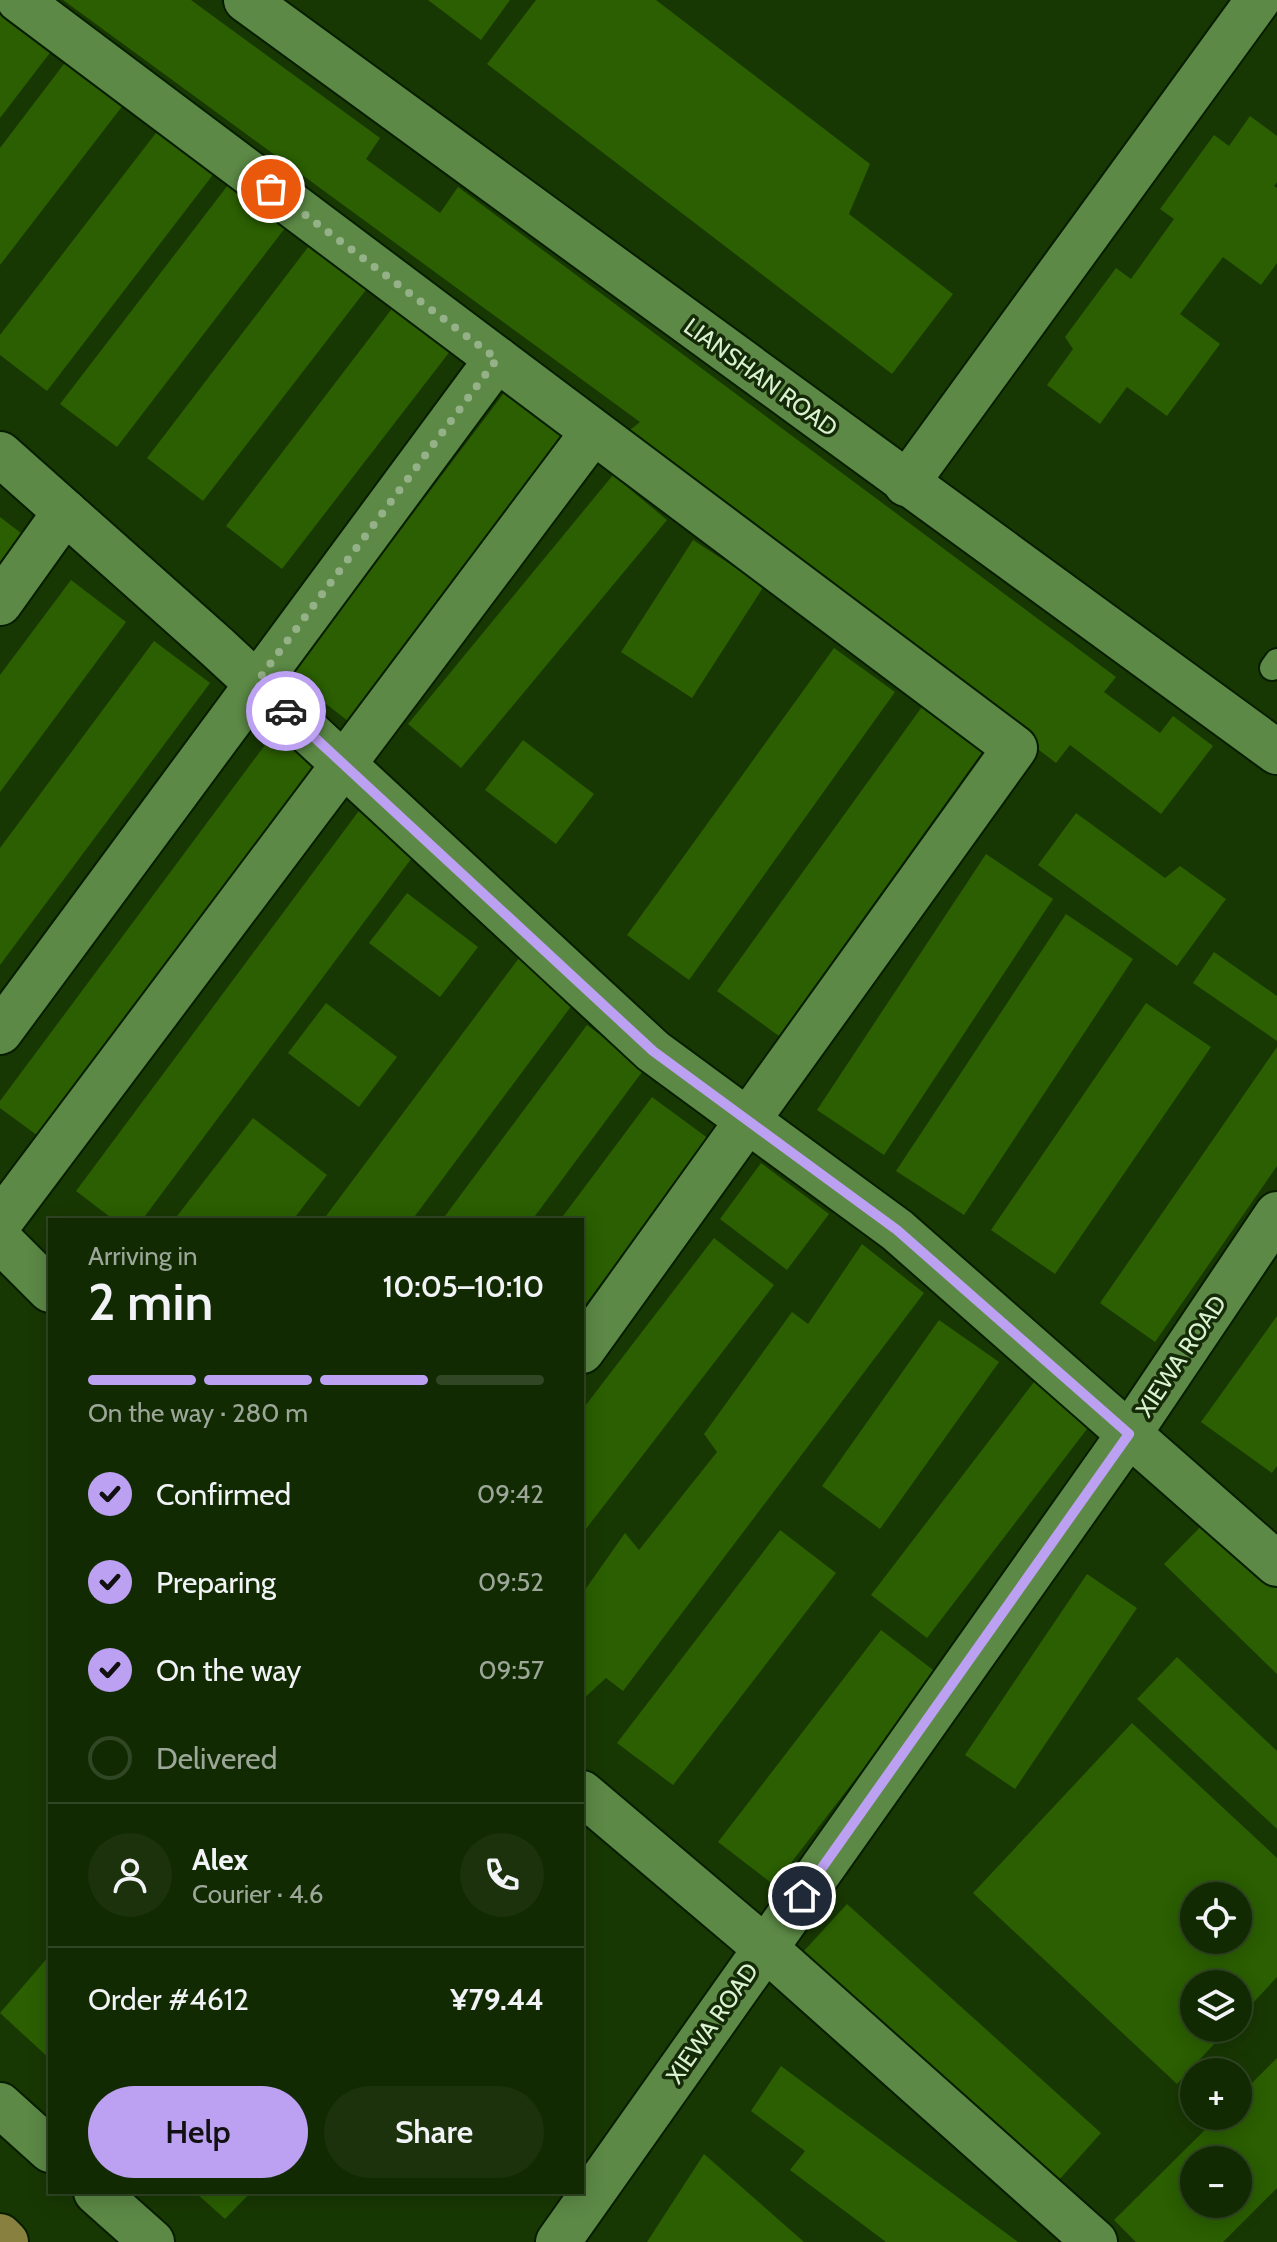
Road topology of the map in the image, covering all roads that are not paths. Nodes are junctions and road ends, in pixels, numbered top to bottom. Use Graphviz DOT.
graph roads {
  1 [pos="19,0"];
  2 [pos="246,0"];
  3 [pos="1258,0"];
  4 [pos="497,359"];
  5 [pos="593,432"];
  6 [pos="0,454"];
  7 [pos="906,484"];
  8 [pos="65,512"];
  9 [pos="0,603"];
  10 [pos="256,683"];
  11 [pos="1277,752"];
  12 [pos="343,763"];
  13 [pos="0,1032"];
  14 [pos="746,1120"];
  15 [pos="1277,1214"];
  16 [pos="0,1222"];
  17 [pos="0,1240"];
  18 [pos="48,1288"];
  19 [pos="584,1348"];
  20 [pos="1129,1434"];
  21 [pos="1277,1564"];
  22 [pos="584,1795"];
  23 [pos="765,1948"];
  24 [pos="0,2105"];
  25 [pos="48,2148"];
  26 [pos="98,2194"];
  27 [pos="0,2236"];
  28 [pos="6,2242"];
  29 [pos="152,2242"];
  30 [pos="558,2242"];
  31 [pos="1095,2242"];
  1 -- 4 [label="street"];
  2 -- 7 [label="street, LIANSHAN ROAD"];
  3 -- 7 [label="street"];
  4 -- 5 [label="street"];
  4 -- 10 [label="street"];
  5 -- 12 [label="street"];
  5 -- 14 [label="street"];
  6 -- 8 [label="street"];
  7 -- 11 [label="street, LIANSHAN ROAD"];
  8 -- 9 [label="street"];
  8 -- 10 [label="street"];
  10 -- 12 [label="street"];
  10 -- 13 [label="street"];
  12 -- 14 [label="street"];
  12 -- 16 [label="street"];
  14 -- 19 [label="street"];
  14 -- 20 [label="street"];
  15 -- 20 [label="street, XIEWA ROAD"];
  17 -- 18 [label="street"];
  20 -- 21 [label="street"];
  20 -- 23 [label="street, XIEWA ROAD"];
  22 -- 23 [label="street"];
  23 -- 30 [label="street, XIEWA ROAD"];
  23 -- 31 [label="street"];
  24 -- 25 [label="street"];
  26 -- 29 [label="street"];
  27 -- 28 [label="main road"];
}
